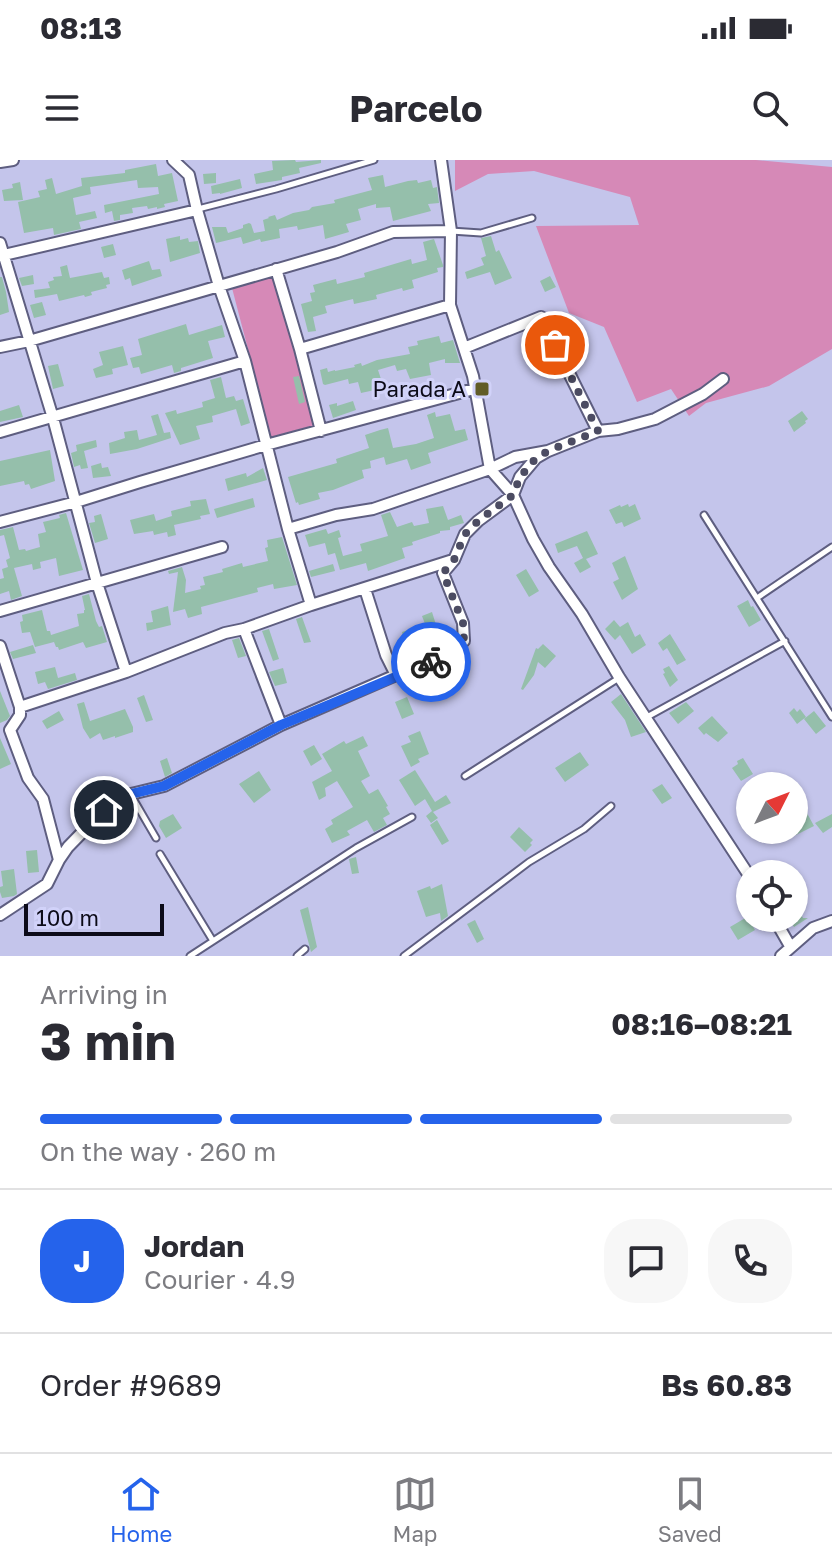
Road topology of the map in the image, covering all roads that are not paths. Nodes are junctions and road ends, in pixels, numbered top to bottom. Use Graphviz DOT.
graph roads {
  1 [pos="13,160"];
  2 [pos="173,160"];
  3 [pos="374,160"];
  4 [pos="441,160"];
  5 [pos="0,162"];
  6 [pos="197,210"];
  7 [pos="532,218"];
  8 [pos="451,231"];
  9 [pos="0,243"];
  10 [pos="2,256"];
  11 [pos="276,269"];
  12 [pos="219,286"];
  13 [pos="450,305"];
  14 [pos="29,341"];
  15 [pos="0,347"];
  16 [pos="464,348"];
  17 [pos="300,349"];
  18 [pos="245,361"];
  19 [pos="723,379"];
  20 [pos="474,389"];
  21 [pos="53,418"];
  22 [pos="321,431"];
  23 [pos="598,431"];
  24 [pos="0,432"];
  25 [pos="266,445"];
  26 [pos="548,451"];
  27 [pos="490,469"];
  28 [pos="513,495"];
  29 [pos="76,502"];
  30 [pos="704,515"];
  31 [pos="0,522"];
  32 [pos="288,529"];
  33 [pos="222,547"];
  34 [pos="832,547"];
  35 [pos="454,560"];
  36 [pos="97,583"];
  37 [pos="365,589"];
  38 [pos="757,598"];
  39 [pos="311,605"];
  40 [pos="0,611"];
  41 [pos="244,629"];
  42 [pos="785,641"];
  43 [pos="0,646"];
  44 [pos="126,672"];
  45 [pos="396,675"];
  46 [pos="619,677"];
  47 [pos="20,707"];
  48 [pos="647,717"];
  49 [pos="832,717"];
  50 [pos="281,725"];
  51 [pos="465,776"];
  52 [pos="131,794"];
  53 [pos="611,806"];
  54 [pos="412,817"];
  55 [pos="156,838"];
  56 [pos="160,854"];
  57 [pos="59,860"];
  58 [pos="739,860"];
  59 [pos="0,915"];
  60 [pos="832,921"];
  61 [pos="782,932"];
  62 [pos="213,941"];
  63 [pos="790,946"];
  64 [pos="305,949"];
  65 [pos="190,956"];
  66 [pos="297,956"];
  67 [pos="404,956"];
  68 [pos="781,956"];
  1 -- 5 [label="street"];
  2 -- 6 [label="street"];
  3 -- 6 [label="lane"];
  4 -- 8 [label="street"];
  6 -- 10 [label="street"];
  6 -- 12 [label="street"];
  7 -- 8 [label="lane"];
  8 -- 11 [label="street"];
  8 -- 13 [label="street"];
  9 -- 10 [label="street"];
  10 -- 14 [label="street"];
  11 -- 12 [label="street"];
  11 -- 17 [label="street"];
  12 -- 14 [label="street"];
  12 -- 18 [label="street"];
  13 -- 16 [label="street"];
  13 -- 17 [label="street"];
  14 -- 15 [label="street"];
  14 -- 21 [label="street"];
  16 -- 20 [label="street"];
  16 -- 23 [label="street"];
  17 -- 22 [label="street"];
  18 -- 21 [label="street"];
  18 -- 25 [label="street"];
  19 -- 23 [label="street"];
  20 -- 22 [label="street"];
  20 -- 27 [label="street"];
  21 -- 24 [label="street"];
  21 -- 29 [label="street"];
  22 -- 25 [label="street"];
  23 -- 26 [label="street"];
  25 -- 29 [label="street"];
  25 -- 32 [label="street"];
  26 -- 27 [label="street"];
  26 -- 28 [label="street"];
  27 -- 28 [label="street"];
  27 -- 32 [label="street"];
  28 -- 35 [label="street"];
  28 -- 46 [label="street"];
  29 -- 31 [label="street"];
  29 -- 36 [label="street"];
  30 -- 38 [label="lane"];
  32 -- 39 [label="street"];
  33 -- 36 [label="street"];
  34 -- 38 [label="lane"];
  35 -- 37 [label="street"];
  35 -- 45 [label="street"];
  36 -- 40 [label="street"];
  36 -- 44 [label="street"];
  37 -- 39 [label="street"];
  37 -- 45 [label="street"];
  38 -- 42 [label="lane"];
  39 -- 41 [label="street"];
  41 -- 44 [label="street"];
  41 -- 50 [label="street"];
  42 -- 48 [label="lane"];
  42 -- 49 [label="lane"];
  43 -- 47 [label="street"];
  44 -- 47 [label="street"];
  45 -- 50 [label="street"];
  46 -- 48 [label="street"];
  46 -- 51 [label="lane"];
  47 -- 57 [label="street"];
  48 -- 58 [label="street"];
  50 -- 52 [label="street"];
  52 -- 55 [label="lane"];
  52 -- 57 [label="street"];
  53 -- 67 [label="lane"];
  54 -- 62 [label="lane"];
  56 -- 62 [label="lane"];
  57 -- 59 [label="street"];
  60 -- 63 [label="street"];
  61 -- 63 [label="street"];
  62 -- 65 [label="lane"];
  63 -- 68 [label="street"];
  64 -- 66 [label="lane"];
}
